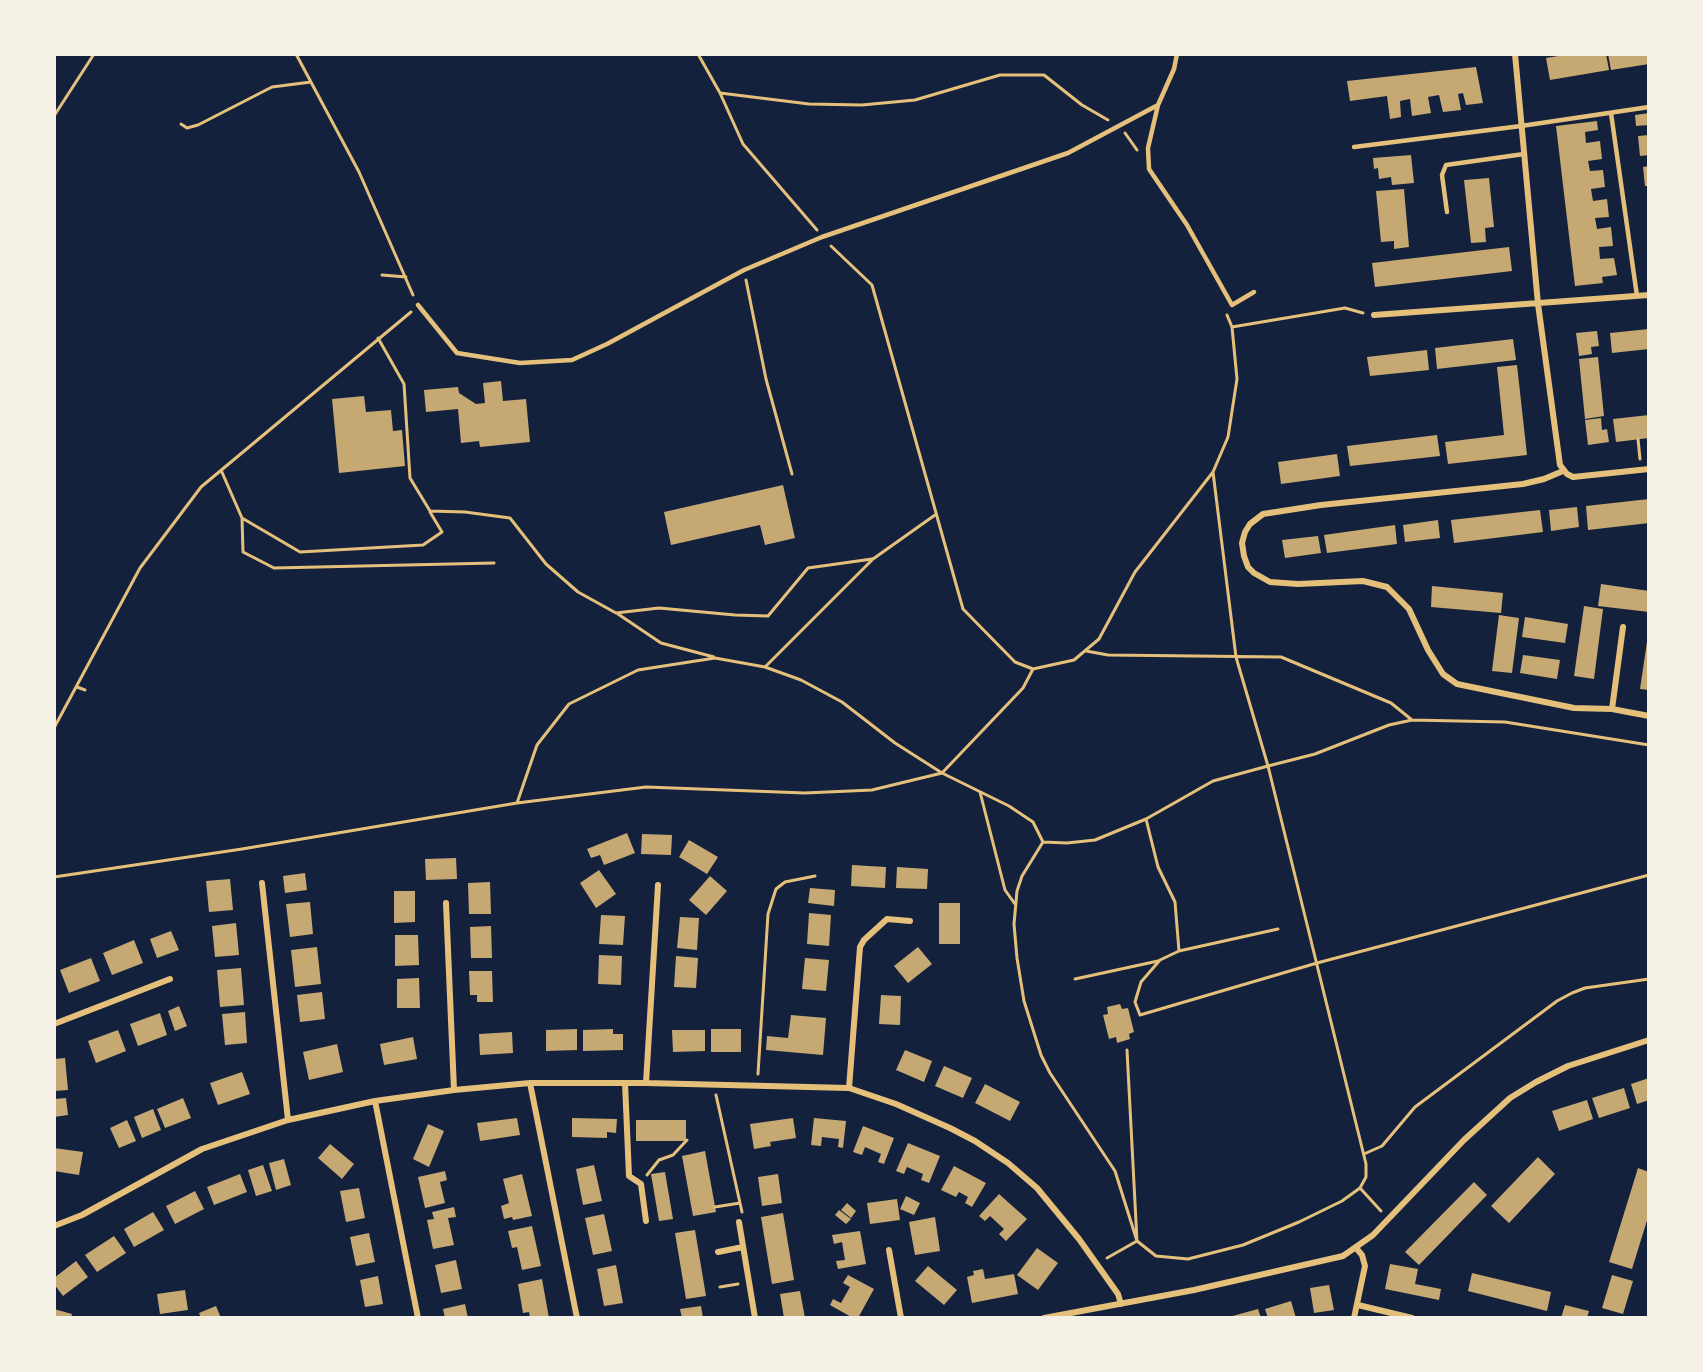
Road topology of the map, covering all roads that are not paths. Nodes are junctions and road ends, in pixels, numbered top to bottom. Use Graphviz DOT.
graph roads {
  1 [pos="1177,54"];
  2 [pos="1515,54"];
  3 [pos="1158,105"];
  4 [pos="1649,107"];
  5 [pos="1611,113"];
  6 [pos="1521,126"];
  7 [pos="1354,147"];
  8 [pos="1524,154"];
  9 [pos="1447,212"];
  10 [pos="1254,292"];
  11 [pos="1649,295"];
  12 [pos="1637,296"];
  13 [pos="1538,304"];
  14 [pos="418,305"];
  15 [pos="1374,315"];
  16 [pos="1649,469"];
  17 [pos="1563,471"];
  18 [pos="1623,627"];
  19 [pos="1612,709"];
  20 [pos="1649,716"];
  21 [pos="262,883"];
  22 [pos="658,885"];
  23 [pos="446,903"];
  24 [pos="910,921"];
  25 [pos="170,979"];
  26 [pos="54,1024"];
  27 [pos="1649,1040"];
  28 [pos="530,1083"];
  29 [pos="625,1083"];
  30 [pos="646,1083"];
  31 [pos="849,1089"];
  32 [pos="454,1090"];
  33 [pos="375,1101"];
  34 [pos="288,1120"];
  35 [pos="646,1221"];
  36 [pos="739,1222"];
  37 [pos="54,1226"];
  38 [pos="743,1247"];
  39 [pos="1356,1248"];
  40 [pos="889,1250"];
  41 [pos="718,1252"];
  42 [pos="1121,1304"];
  43 [pos="1358,1305"];
  44 [pos="1063,1316"];
  45 [pos="418,1318"];
  46 [pos="577,1318"];
  47 [pos="755,1318"];
  48 [pos="901,1318"];
  49 [pos="1044,1318"];
  50 [pos="1354,1318"];
  51 [pos="1412,1318"];
  1 -- 3 [label="lane"];
  2 -- 6 [label="street"];
  3 -- 10 [label="lane"];
  3 -- 14 [label="lane"];
  4 -- 5 [label="lane"];
  5 -- 6 [label="lane"];
  5 -- 12 [label="lane"];
  6 -- 7 [label="lane"];
  6 -- 8 [label="street"];
  8 -- 9 [label="lane"];
  8 -- 13 [label="street"];
  11 -- 12 [label="street"];
  12 -- 13 [label="street"];
  13 -- 15 [label="street"];
  13 -- 17 [label="street"];
  16 -- 17 [label="street"];
  17 -- 19 [label="street"];
  18 -- 19 [label="street"];
  19 -- 20 [label="street"];
  21 -- 34 [label="street"];
  22 -- 30 [label="street"];
  23 -- 32 [label="street"];
  24 -- 31 [label="street"];
  25 -- 26 [label="street"];
  27 -- 39 [label="street"];
  28 -- 29 [label="street"];
  28 -- 32 [label="street"];
  28 -- 46 [label="street"];
  29 -- 30 [label="street"];
  29 -- 35 [label="street"];
  30 -- 31 [label="street"];
  31 -- 42 [label="street"];
  32 -- 33 [label="street"];
  33 -- 34 [label="street"];
  33 -- 45 [label="street"];
  34 -- 37 [label="street"];
  36 -- 38 [label="street"];
  38 -- 41 [label="street"];
  38 -- 47 [label="street"];
  39 -- 42 [label="street"];
  39 -- 43 [label="street"];
  40 -- 48 [label="street"];
  42 -- 44 [label="street"];
  43 -- 50 [label="street"];
  43 -- 51 [label="street"];
  44 -- 49 [label="street"];
}
